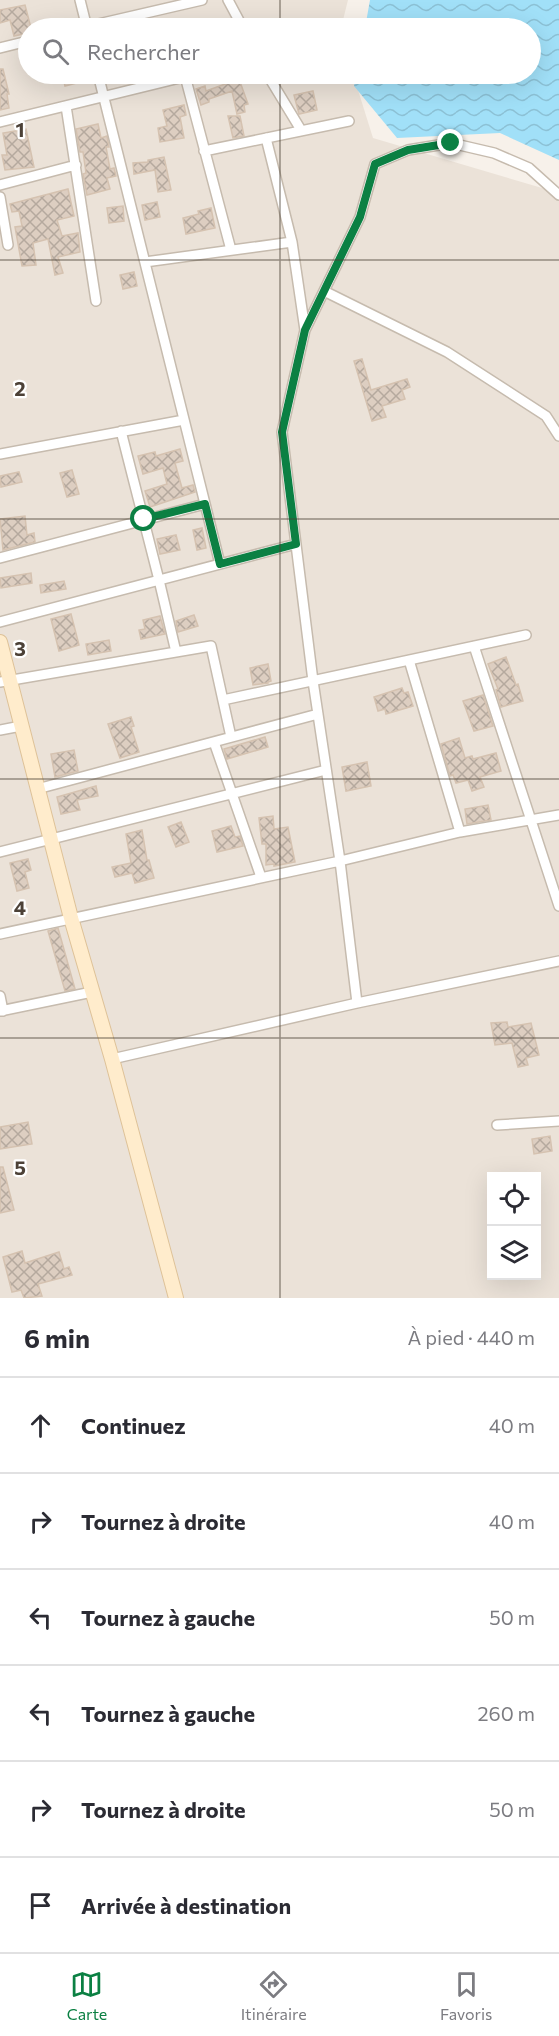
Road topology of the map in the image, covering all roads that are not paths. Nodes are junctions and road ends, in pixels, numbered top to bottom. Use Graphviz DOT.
graph roads {
  1 [pos="80,0"];
  2 [pos="202,0"];
  3 [pos="228,0"];
  4 [pos="83,18"];
  5 [pos="127,18"];
  6 [pos="238,18"];
  7 [pos="18,44"];
  8 [pos="0,48"];
  9 [pos="101,84"];
  10 [pos="153,84"];
  11 [pos="187,84"];
  12 [pos="273,84"];
  13 [pos="104,96"];
  14 [pos="66,106"];
  15 [pos="349,121"];
  16 [pos="0,122"];
  17 [pos="301,130"];
  18 [pos="266,138"];
  19 [pos="204,151"];
  20 [pos="75,165"];
  21 [pos="0,185"];
  22 [pos="559,195"];
  23 [pos="0,197"];
  24 [pos="292,242"];
  25 [pos="8,245"];
  26 [pos="231,250"];
  27 [pos="145,262"];
  28 [pos="324,291"];
  29 [pos="96,301"];
  30 [pos="305,330"];
  31 [pos="184,420"];
  32 [pos="121,431"];
  33 [pos="559,436"];
  34 [pos="0,454"];
  35 [pos="205,504"];
  36 [pos="144,519"];
  37 [pos="296,544"];
  38 [pos="0,558"];
  39 [pos="220,564"];
  40 [pos="159,580"];
  41 [pos="0,622"];
  42 [pos="526,635"];
  43 [pos="0,642"];
  44 [pos="474,646"];
  45 [pos="176,652"];
  46 [pos="409,660"];
  47 [pos="313,681"];
  48 [pos="4,682"];
  49 [pos="223,700"];
  50 [pos="318,714"];
  51 [pos="21,726"];
  52 [pos="0,730"];
  53 [pos="231,737"];
  54 [pos="214,742"];
  55 [pos="326,770"];
  56 [pos="37,789"];
  57 [pos="232,793"];
  58 [pos="559,814"];
  59 [pos="531,820"];
  60 [pos="460,832"];
  61 [pos="50,839"];
  62 [pos="0,852"];
  63 [pos="340,861"];
  64 [pos="261,877"];
  65 [pos="559,906"];
  66 [pos="71,918"];
  67 [pos="0,934"];
  68 [pos="559,961"];
  69 [pos="93,992"];
  70 [pos="0,996"];
  71 [pos="357,1003"];
  72 [pos="2,1011"];
  73 [pos="112,1059"];
  74 [pos="559,1121"];
  75 [pos="497,1125"];
  76 [pos="176,1298"];
  1 -- 4 [label="street"];
  2 -- 5 [label="street"];
  3 -- 6 [label="street"];
  7 -- 8 [label="street"];
  9 -- 13 [label="street"];
  10 -- 13 [label="street"];
  11 -- 19 [label="street"];
  12 -- 17 [label="street"];
  13 -- 14 [label="street"];
  13 -- 27 [label="street"];
  14 -- 16 [label="street"];
  14 -- 20 [label="street"];
  15 -- 17 [label="street"];
  17 -- 18 [label="street"];
  18 -- 19 [label="street"];
  18 -- 24 [label="street"];
  19 -- 26 [label="street"];
  20 -- 21 [label="street"];
  20 -- 29 [label="street"];
  22 -- 28 [label="street"];
  23 -- 25 [label="street"];
  24 -- 26 [label="street"];
  24 -- 30 [label="street"];
  26 -- 27 [label="street"];
  27 -- 31 [label="street"];
  28 -- 30 [label="street"];
  28 -- 33 [label="street"];
  30 -- 37 [label="street"];
  31 -- 32 [label="street"];
  31 -- 35 [label="street"];
  32 -- 34 [label="street"];
  32 -- 36 [label="street"];
  35 -- 36 [label="street"];
  35 -- 39 [label="street"];
  36 -- 38 [label="street"];
  36 -- 40 [label="street"];
  37 -- 39 [label="street"];
  37 -- 47 [label="street"];
  39 -- 40 [label="street"];
  40 -- 41 [label="street"];
  40 -- 45 [label="street"];
  42 -- 44 [label="street"];
  43 -- 48 [label="main road"];
  44 -- 46 [label="street"];
  44 -- 59 [label="street"];
  45 -- 48 [label="street"];
  45 -- 49 [label="street"];
  46 -- 47 [label="street"];
  46 -- 60 [label="street"];
  47 -- 49 [label="street"];
  47 -- 50 [label="street"];
  48 -- 51 [label="main road"];
  49 -- 53 [label="street"];
  50 -- 53 [label="street"];
  50 -- 55 [label="street"];
  51 -- 52 [label="street"];
  51 -- 56 [label="main road"];
  53 -- 54 [label="street"];
  54 -- 56 [label="street"];
  54 -- 57 [label="street"];
  55 -- 57 [label="street"];
  55 -- 63 [label="street"];
  56 -- 61 [label="main road"];
  57 -- 61 [label="street"];
  57 -- 64 [label="street"];
  58 -- 59 [label="street"];
  59 -- 60 [label="street"];
  59 -- 65 [label="street"];
  60 -- 63 [label="street"];
  61 -- 62 [label="street"];
  61 -- 66 [label="main road"];
  63 -- 64 [label="street"];
  63 -- 71 [label="street"];
  64 -- 66 [label="street"];
  66 -- 67 [label="street"];
  66 -- 69 [label="main road"];
  68 -- 71 [label="street"];
  69 -- 72 [label="street"];
  69 -- 73 [label="main road"];
  70 -- 72 [label="street"];
  71 -- 73 [label="street"];
  73 -- 76 [label="main road"];
  74 -- 75 [label="street"];
}
